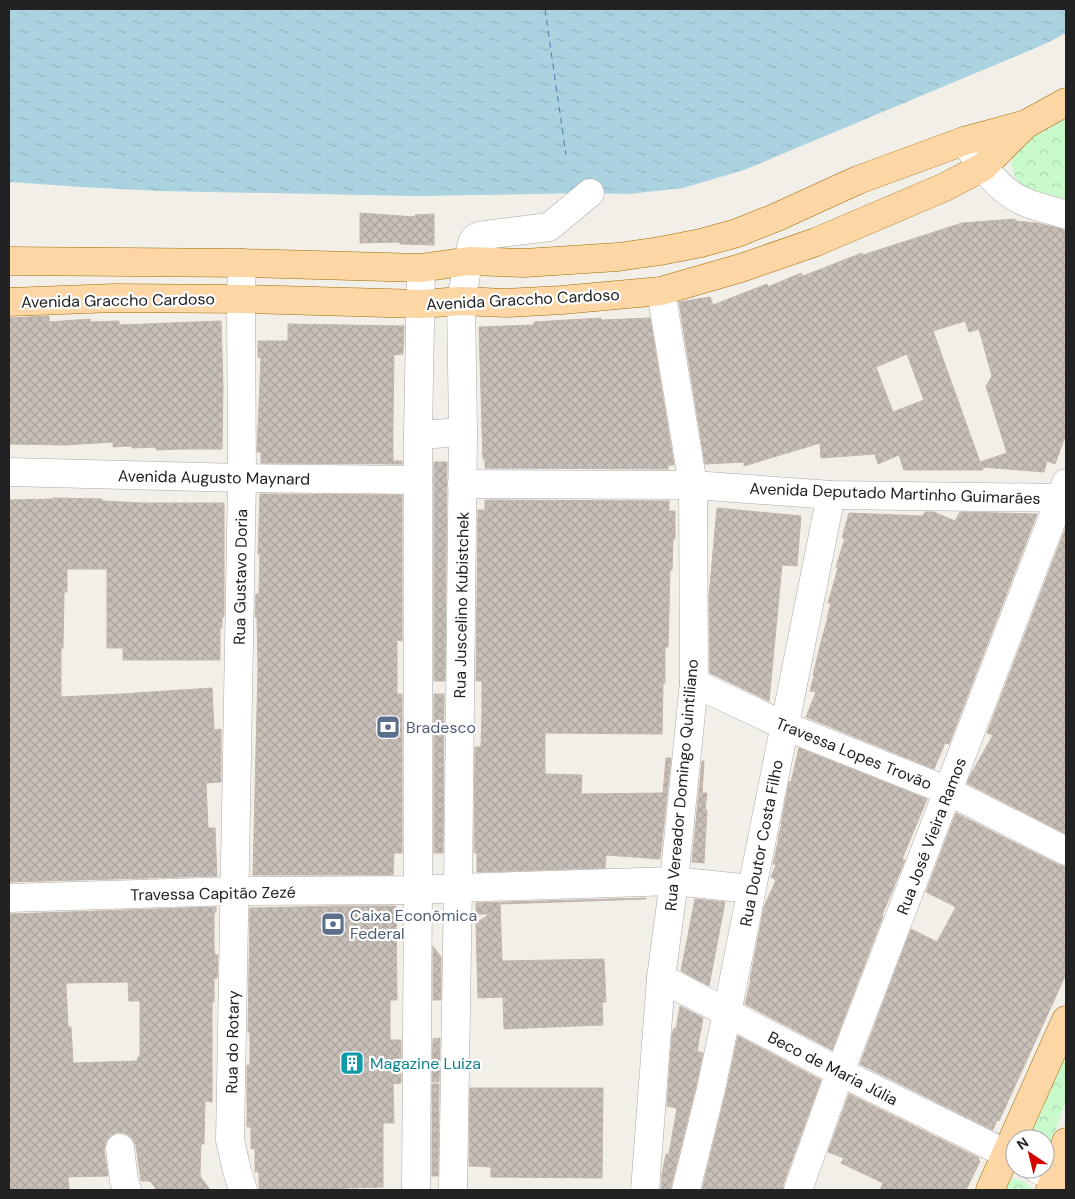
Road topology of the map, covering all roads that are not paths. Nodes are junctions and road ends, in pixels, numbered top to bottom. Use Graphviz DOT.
graph roads {
  1 [pos="1066,102"];
  2 [pos="1026,124"];
  3 [pos="964,142"];
  4 [pos="984,168"];
  5 [pos="590,193"];
  6 [pos="1066,215"];
  7 [pos="469,260"];
  8 [pos="9,261"];
  9 [pos="242,263"];
  10 [pos="421,268"];
  11 [pos="661,291"];
  12 [pos="241,299"];
  13 [pos="461,301"];
  14 [pos="9,302"];
  15 [pos="421,304"];
  16 [pos="463,432"];
  17 [pos="418,435"];
  18 [pos="9,472"];
  19 [pos="242,478"];
  20 [pos="418,480"];
  21 [pos="462,484"];
  22 [pos="693,485"];
  23 [pos="1064,493"];
  24 [pos="831,494"];
  25 [pos="694,683"];
  26 [pos="784,726"];
  27 [pos="948,790"];
  28 [pos="1066,851"];
  29 [pos="674,881"];
  30 [pos="458,888"];
  31 [pos="751,888"];
  32 [pos="418,890"];
  33 [pos="234,891"];
  34 [pos="9,898"];
  35 [pos="661,978"];
  36 [pos="727,1013"];
  37 [pos="1066,1020"];
  38 [pos="840,1072"];
  39 [pos="1022,1129"];
  40 [pos="1066,1142"];
  41 [pos="120,1148"];
  42 [pos="1005,1153"];
  43 [pos="1055,1163"];
  44 [pos="1005,1166"];
  45 [pos="127,1190"];
  46 [pos="243,1190"];
  47 [pos="416,1190"];
  48 [pos="453,1190"];
  49 [pos="645,1190"];
  50 [pos="686,1190"];
  51 [pos="798,1190"];
  52 [pos="990,1190"];
  1 -- 2 [label="main road"];
  2 -- 3 [label="main road"];
  2 -- 4 [label="main road"];
  3 -- 4 [label="street"];
  3 -- 7 [label="main road"];
  4 -- 6 [label="street"];
  4 -- 11 [label="main road, Avenida Graccho Cardoso"];
  5 -- 7 [label="street, Rua Juscelino Kubistchek"];
  7 -- 10 [label="main road"];
  7 -- 13 [label="street, Rua Juscelino Kubistchek"];
  8 -- 9 [label="main road"];
  9 -- 10 [label="main road"];
  9 -- 12 [label="street, Rua Gustavo Doria"];
  10 -- 15 [label="street"];
  11 -- 13 [label="main road, Avenida Graccho Cardoso"];
  11 -- 22 [label="street, Rua Vereador Domingo Quintiliano"];
  12 -- 14 [label="main road, Avenida Graccho Cardoso"];
  12 -- 15 [label="main road, Avenida Graccho Cardoso"];
  12 -- 19 [label="street, Rua Gustavo Doria"];
  13 -- 15 [label="main road, Avenida Graccho Cardoso"];
  13 -- 16 [label="street, Rua Juscelino Kubistchek"];
  15 -- 17 [label="street"];
  16 -- 17 [label="street"];
  16 -- 21 [label="street, Rua Juscelino Kubistchek"];
  17 -- 20 [label="street"];
  18 -- 19 [label="street, Avenida Augusto Maynard"];
  19 -- 20 [label="street, Avenida Augusto Maynard"];
  19 -- 33 [label="street, Rua Gustavo Doria"];
  20 -- 32 [label="street"];
  21 -- 22 [label="street, Avenida Deputado Martinho Guimarães"];
  21 -- 30 [label="street, Rua Juscelino Kubistchek"];
  22 -- 24 [label="street, Avenida Deputado Martinho Guimarães"];
  22 -- 25 [label="street, Rua Vereador Domingo Quintiliano"];
  23 -- 24 [label="street, Avenida Deputado Martinho Guimarães"];
  23 -- 27 [label="street, Rua José Vieira Ramos"];
  24 -- 26 [label="street, Rua Doutor Costa Filho"];
  25 -- 26 [label="street, Travessa Lopes Trovão"];
  25 -- 29 [label="street, Rua Vereador Domingo Quintiliano"];
  26 -- 27 [label="street, Travessa Lopes Trovão"];
  26 -- 31 [label="street, Rua Doutor Costa Filho"];
  27 -- 28 [label="street, Travessa Lopes Trovão"];
  27 -- 38 [label="street, Rua José Vieira Ramos"];
  29 -- 30 [label="street"];
  29 -- 31 [label="street"];
  29 -- 35 [label="street, Rua Vereador Domingo Quintiliano"];
  30 -- 32 [label="street, Travessa Capitão Zezé"];
  30 -- 48 [label="street, Rua Juscelino Kubistchek"];
  31 -- 36 [label="street, Rua Doutor Costa Filho"];
  32 -- 33 [label="street, Travessa Capitão Zezé"];
  32 -- 47 [label="street"];
  33 -- 34 [label="street, Travessa Capitão Zezé"];
  33 -- 46 [label="street, Rua do Rotary"];
  35 -- 36 [label="street, Beco de Maria Júlia"];
  35 -- 49 [label="street, Rua Vereador Domingo Quintiliano"];
  36 -- 38 [label="street, Beco de Maria Júlia"];
  36 -- 50 [label="street, Rua Doutor Costa Filho"];
  37 -- 39 [label="main road"];
  38 -- 42 [label="street, Beco de Maria Júlia"];
  38 -- 51 [label="street, Rua José Vieira Ramos"];
  40 -- 43 [label="main road"];
  41 -- 45 [label="street"];
  44 -- 52 [label="main road"];
}
